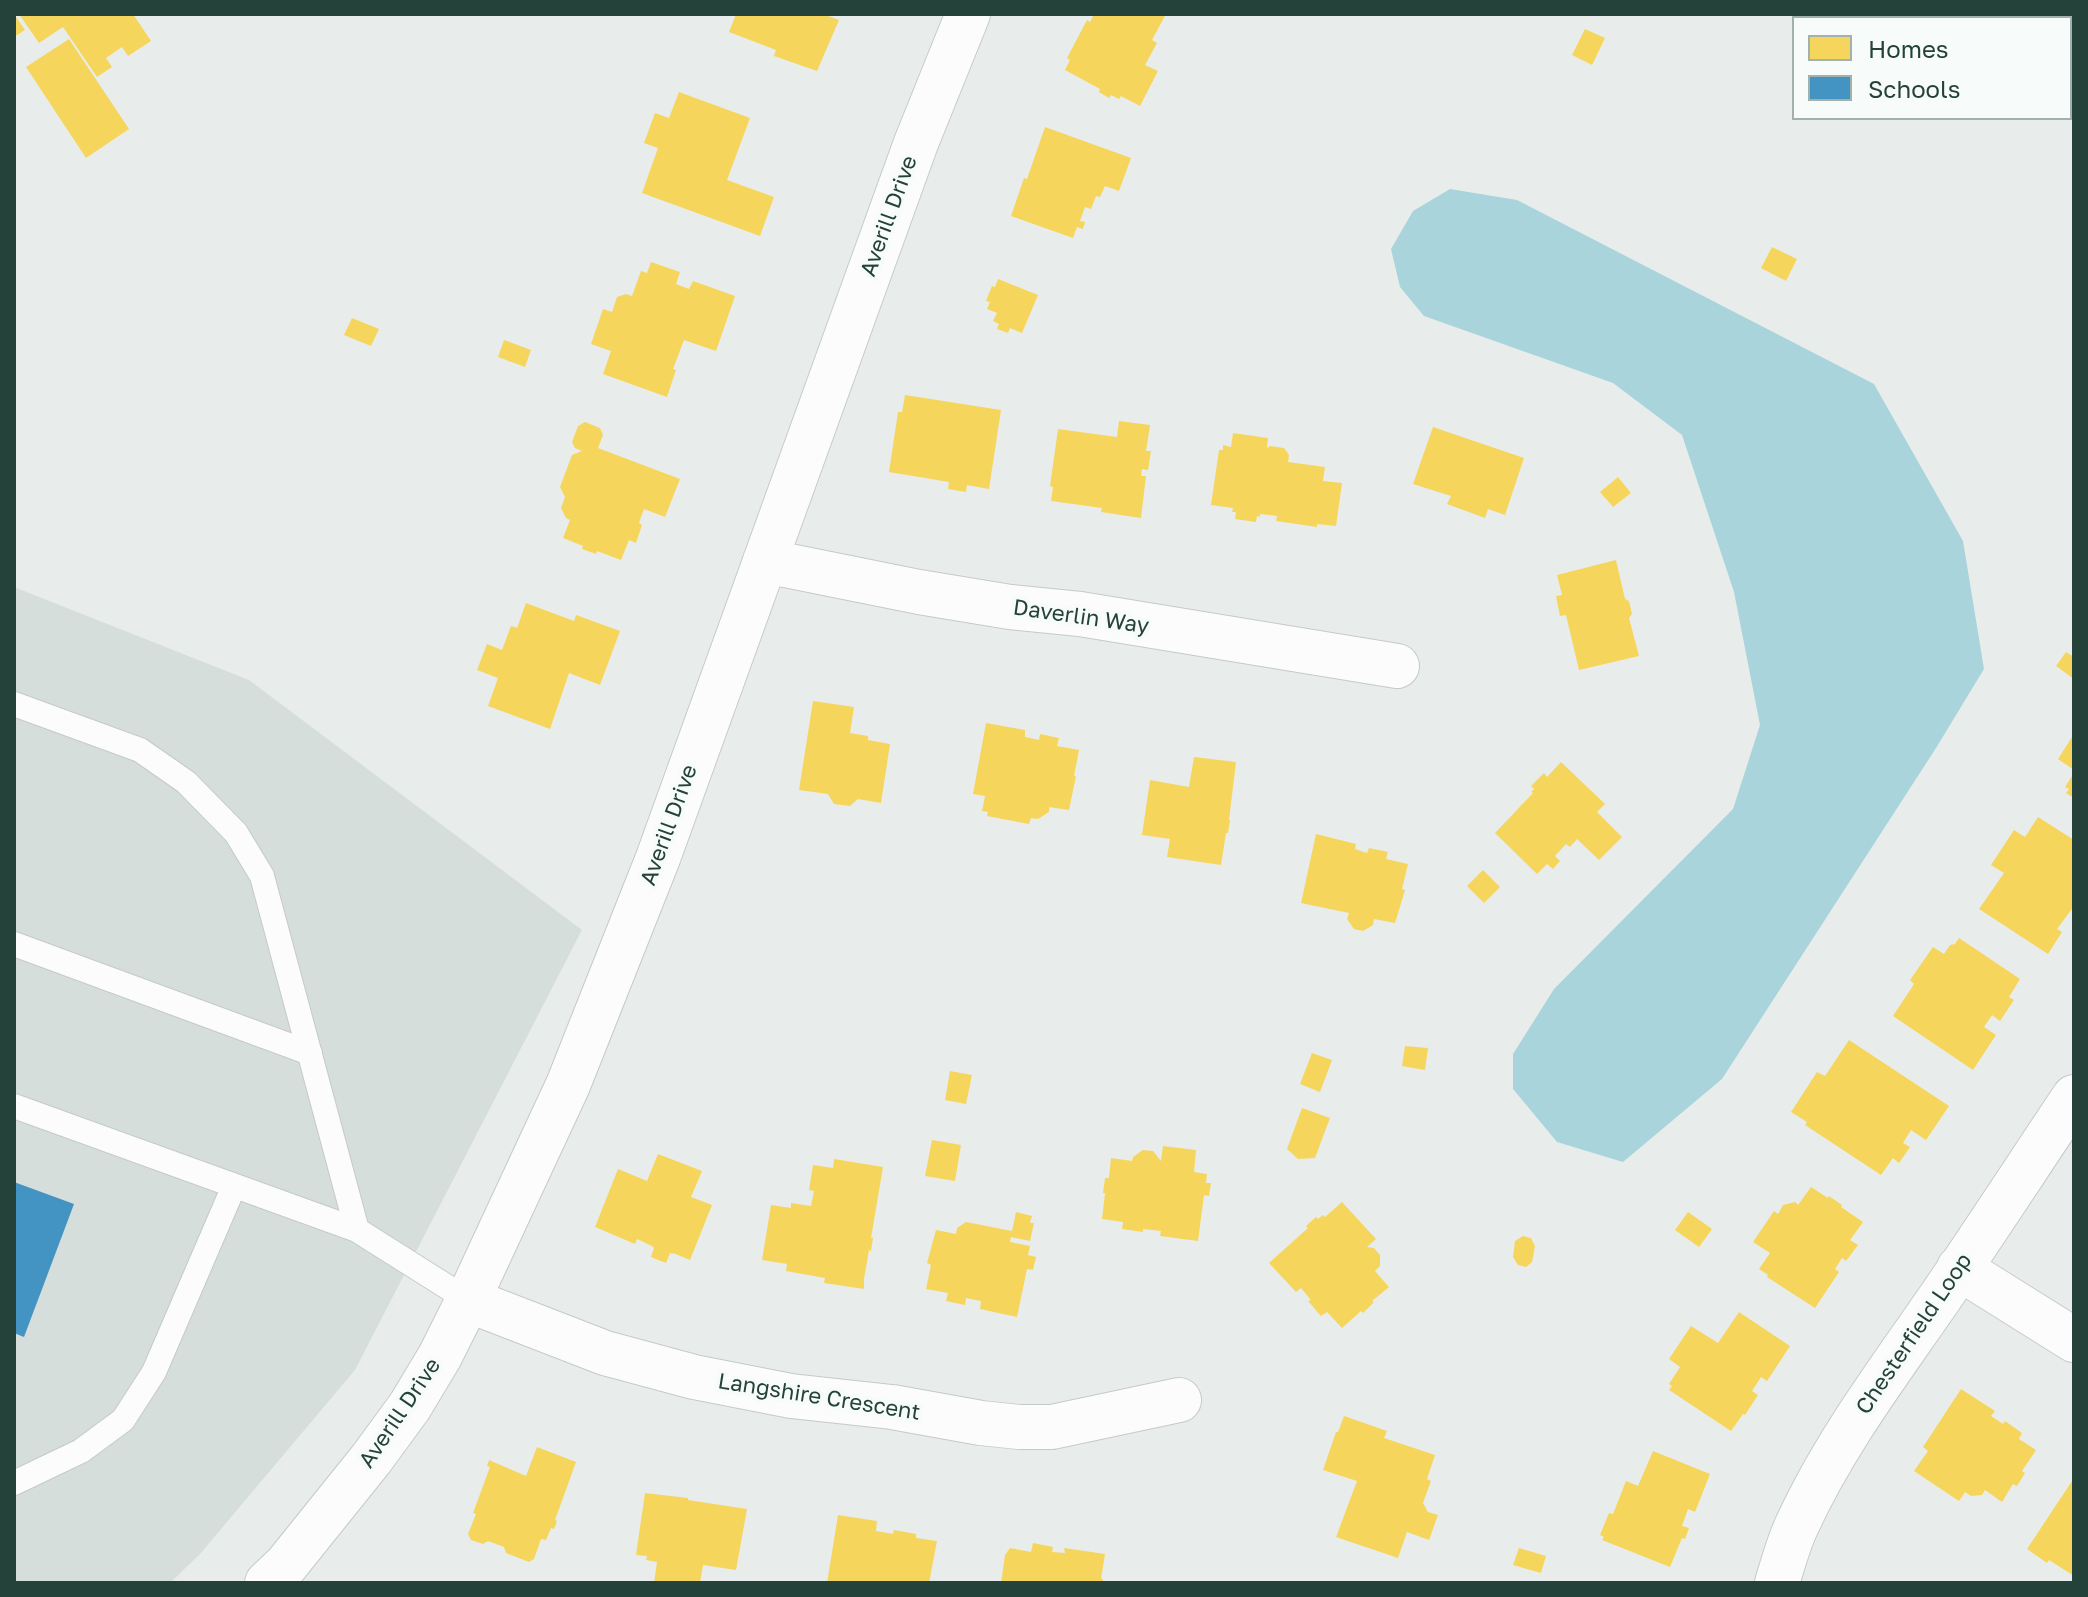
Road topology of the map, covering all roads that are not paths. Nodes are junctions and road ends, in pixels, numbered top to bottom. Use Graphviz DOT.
graph roads {
  1 [pos="968,14"];
  2 [pos="765,561"];
  3 [pos="1397,666"];
  4 [pos="14,704"];
  5 [pos="14,944"];
  6 [pos="310,1053"];
  7 [pos="2074,1097"];
  8 [pos="14,1106"];
  9 [pos="234,1186"];
  10 [pos="357,1230"];
  11 [pos="1959,1268"];
  12 [pos="468,1300"];
  13 [pos="2074,1340"];
  14 [pos="1179,1400"];
  15 [pos="14,1483"];
  16 [pos="267,1583"];
  17 [pos="1777,1583"];
  1 -- 2 [label="street, Averill Drive"];
  2 -- 3 [label="street, Daverlin Way"];
  2 -- 12 [label="street, Averill Drive"];
  4 -- 6 [label="lane"];
  5 -- 6 [label="lane"];
  6 -- 10 [label="lane"];
  7 -- 11 [label="street, Chesterfield Loop"];
  8 -- 9 [label="lane"];
  9 -- 10 [label="lane"];
  9 -- 15 [label="lane"];
  10 -- 12 [label="lane"];
  11 -- 13 [label="street"];
  11 -- 17 [label="street, Chesterfield Loop"];
  12 -- 14 [label="street, Langshire Crescent"];
  12 -- 16 [label="street, Averill Drive"];
}
